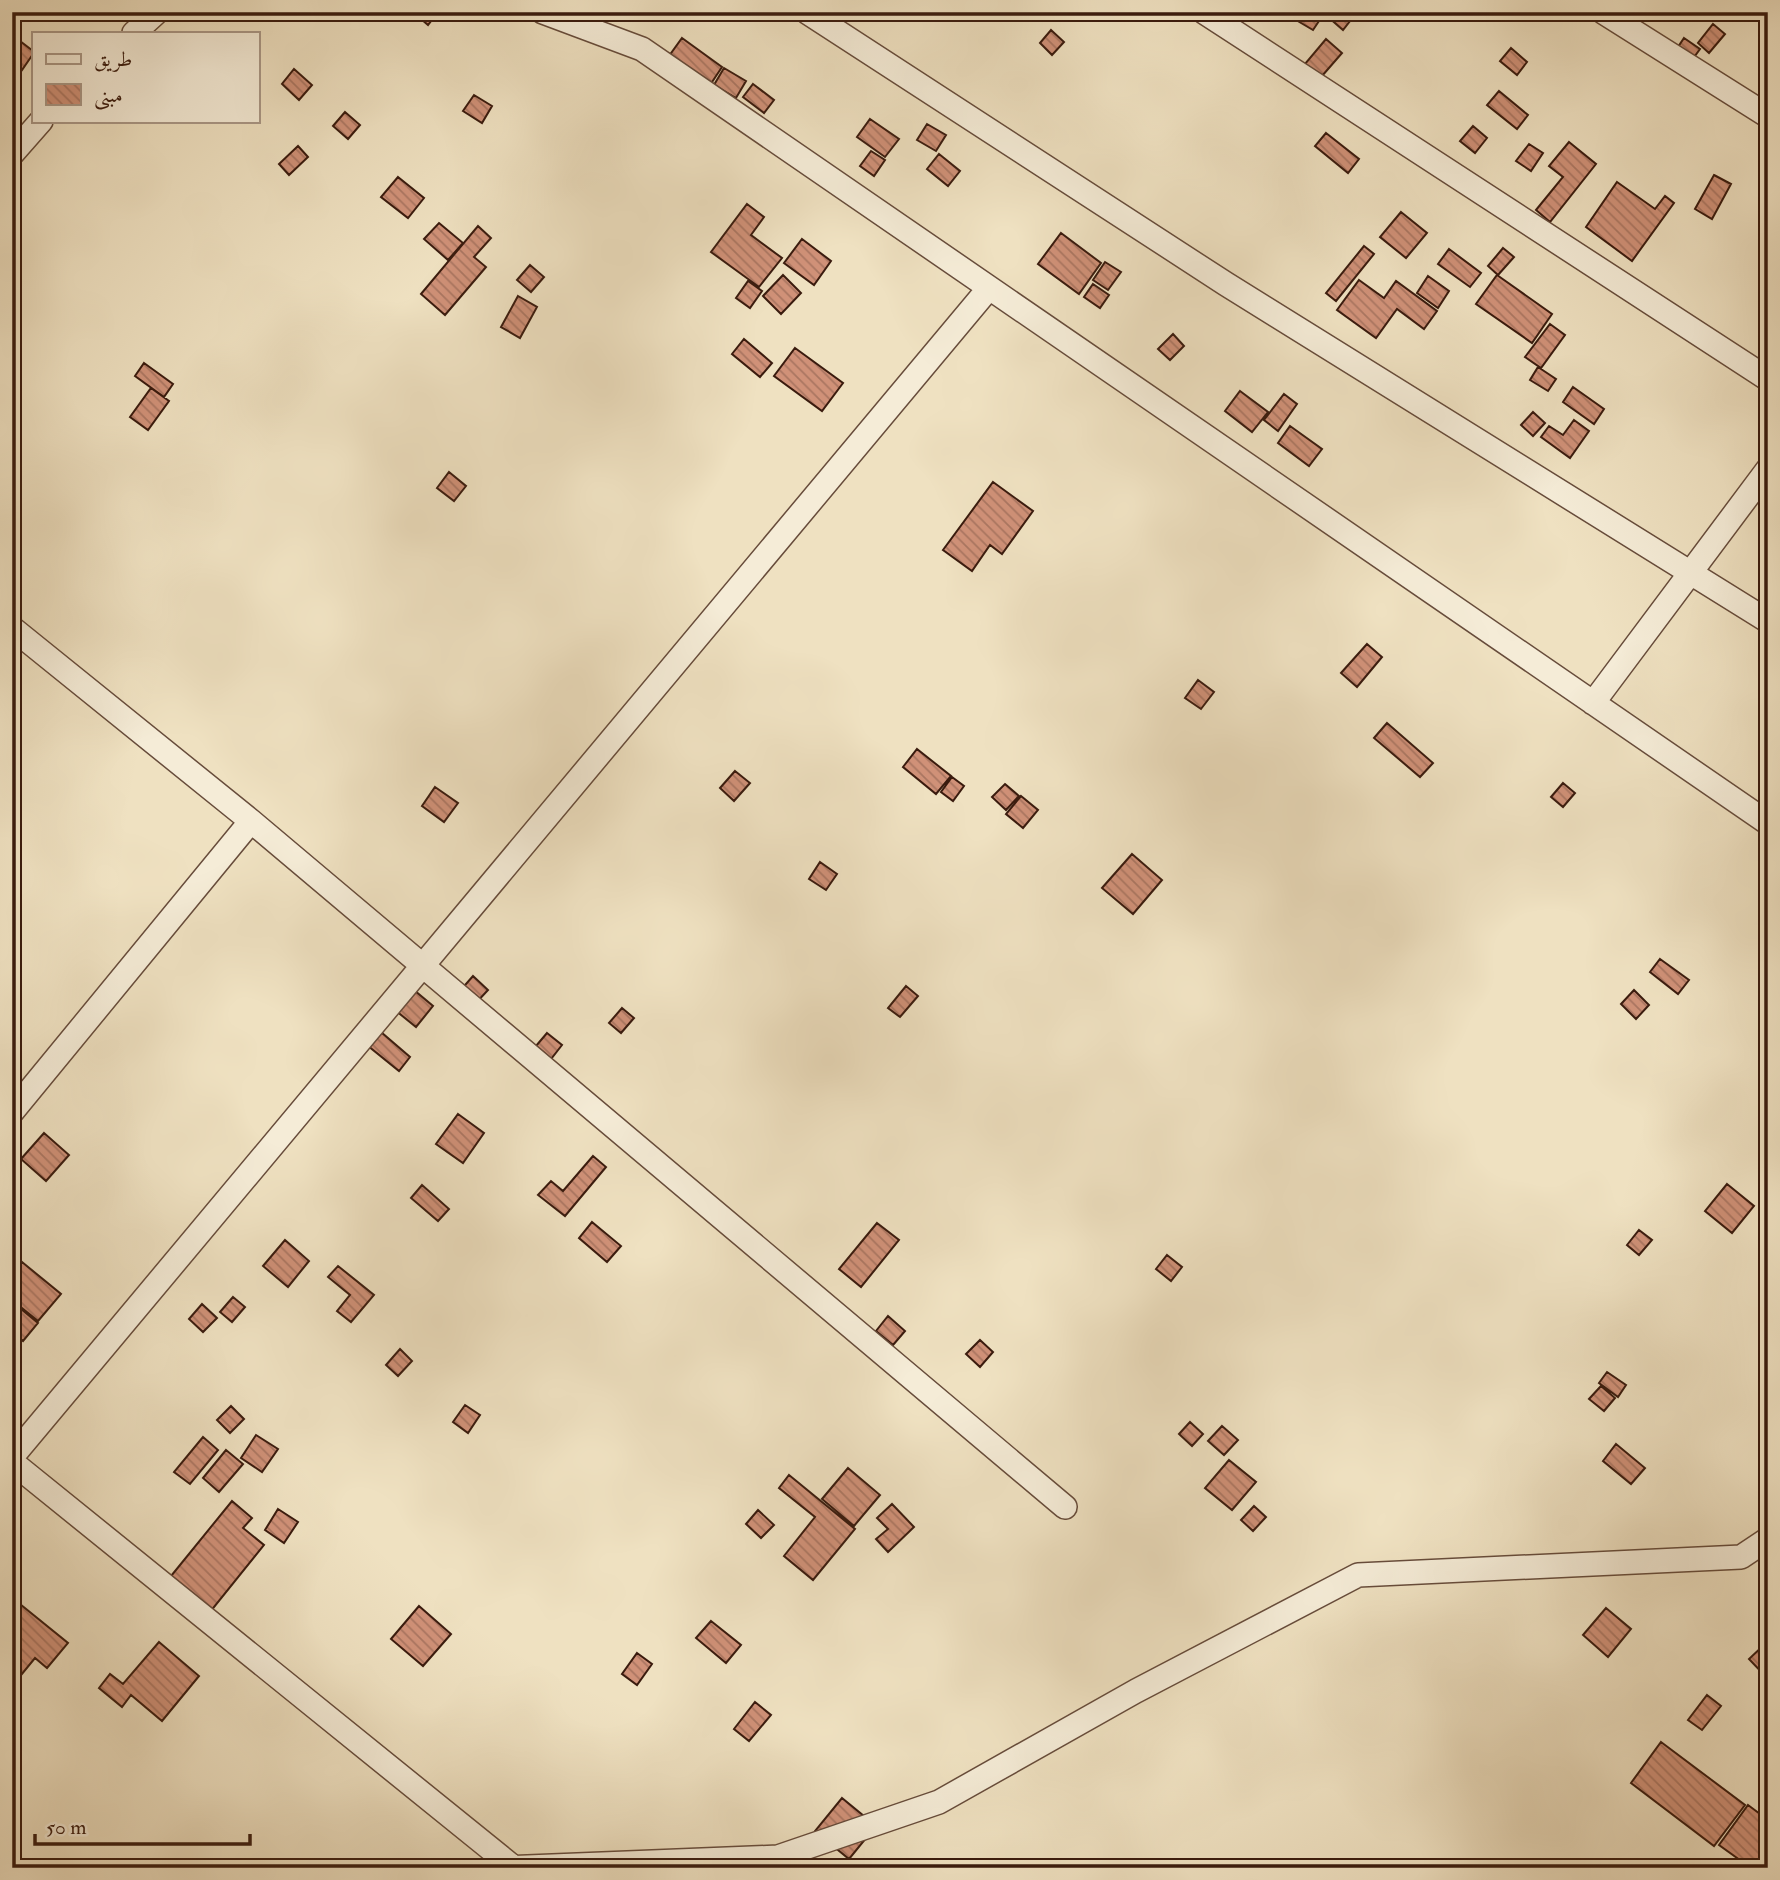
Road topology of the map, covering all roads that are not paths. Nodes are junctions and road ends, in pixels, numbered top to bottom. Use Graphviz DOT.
graph roads {
  1 [pos="157,12"];
  2 [pos="543,12"];
  3 [pos="807,12"];
  4 [pos="1204,12"];
  5 [pos="1603,12"];
  6 [pos="135,32"];
  7 [pos="1768,116"];
  8 [pos="40,122"];
  9 [pos="12,154"];
  10 [pos="989,288"];
  11 [pos="1768,379"];
  12 [pos="1768,468"];
  13 [pos="1690,573"];
  14 [pos="1768,621"];
  15 [pos="12,628"];
  16 [pos="1593,703"];
  17 [pos="251,821"];
  18 [pos="1768,823"];
  19 [pos="423,966"];
  20 [pos="12,1112"];
  21 [pos="12,1460"];
  22 [pos="1065,1507"];
  23 [pos="1768,1539"];
  24 [pos="513,1867"];
  25 [pos="504,1868"];
  1 -- 6 [label="street"];
  2 -- 10 [label="street"];
  3 -- 13 [label="street"];
  4 -- 11 [label="street"];
  5 -- 7 [label="street"];
  8 -- 9 [label="street"];
  10 -- 16 [label="street"];
  10 -- 19 [label="street"];
  12 -- 13 [label="street"];
  13 -- 14 [label="street"];
  13 -- 16 [label="street"];
  15 -- 17 [label="street"];
  16 -- 18 [label="street"];
  17 -- 19 [label="street"];
  17 -- 20 [label="street"];
  19 -- 21 [label="street"];
  19 -- 22 [label="street"];
  21 -- 24 [label="street"];
  23 -- 24 [label="street"];
  24 -- 25 [label="street"];
}
